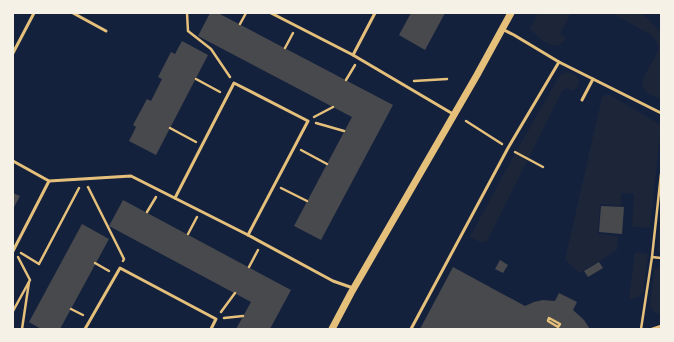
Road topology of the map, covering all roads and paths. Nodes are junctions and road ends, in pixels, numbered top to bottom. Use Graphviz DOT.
graph roads {
  1 [pos="34,13"];
  2 [pos="73,13"];
  3 [pos="187,13"];
  4 [pos="246,13"];
  5 [pos="271,13"];
  6 [pos="375,13"];
  7 [pos="511,13"];
  8 [pos="240,24"];
  9 [pos="297,26"];
  10 [pos="502,29"];
  11 [pos="106,31"];
  12 [pos="285,48"];
  13 [pos="13,53"];
  14 [pos="353,55"];
  15 [pos="359,58"];
  16 [pos="559,62"];
  17 [pos="196,79"];
  18 [pos="447,79"];
  19 [pos="593,79"];
  20 [pos="346,80"];
  21 [pos="234,82"];
  22 [pos="398,82"];
  23 [pos="227,96"];
  24 [pos="582,100"];
  25 [pos="333,108"];
  26 [pos="661,113"];
  27 [pos="454,114"];
  28 [pos="308,121"];
  29 [pos="170,128"];
  30 [pos="344,131"];
  31 [pos="202,145"];
  32 [pos="294,146"];
  33 [pos="13,161"];
  34 [pos="327,164"];
  35 [pos="661,174"];
  36 [pos="84,179"];
  37 [pos="49,181"];
  38 [pos="275,184"];
  39 [pos="159,190"];
  40 [pos="175,198"];
  41 [pos="308,201"];
  42 [pos="201,211"];
  43 [pos="147,212"];
  44 [pos="188,234"];
  45 [pos="248,235"];
  46 [pos="262,243"];
  47 [pos="14,250"];
  48 [pos="652,257"];
  49 [pos="661,258"];
  50 [pos="96,263"];
  51 [pos="249,267"];
  52 [pos="120,268"];
  53 [pos="116,275"];
  54 [pos="30,280"];
  55 [pos="354,288"];
  56 [pos="235,293"];
  57 [pos="71,309"];
  58 [pos="13,311"];
  59 [pos="243,316"];
  60 [pos="216,319"];
  61 [pos="91,320"];
  62 [pos="661,326"];
  63 [pos="656,328"];
  64 [pos="22,329"];
  65 [pos="85,329"];
  66 [pos="211,329"];
  67 [pos="332,329"];
  68 [pos="411,329"];
  69 [pos="641,329"];
  70 [pos="652,329"];
  1 -- 13 [label="lane"];
  2 -- 11 [label="lane"];
  3 -- 21 [label="path"];
  4 -- 8 [label="path"];
  5 -- 9 [label="lane"];
  6 -- 14 [label="lane"];
  7 -- 10 [label="street"];
  9 -- 12 [label="path"];
  9 -- 14 [label="lane"];
  10 -- 16 [label="lane"];
  10 -- 27 [label="street"];
  14 -- 15 [label="lane"];
  15 -- 20 [label="path"];
  15 -- 22 [label="lane"];
  16 -- 19 [label="lane"];
  16 -- 68 [label="lane"];
  17 -- 23 [label="path"];
  18 -- 22 [label="path"];
  19 -- 24 [label="lane"];
  19 -- 26 [label="lane"];
  21 -- 23 [label="lane"];
  21 -- 28 [label="lane"];
  22 -- 27 [label="lane"];
  23 -- 31 [label="lane"];
  25 -- 28 [label="path"];
  27 -- 55 [label="street"];
  28 -- 30 [label="path"];
  28 -- 32 [label="lane"];
  29 -- 31 [label="path"];
  31 -- 40 [label="lane"];
  32 -- 34 [label="path"];
  32 -- 38 [label="lane"];
  33 -- 37 [label="lane"];
  35 -- 48 [label="path"];
  36 -- 37 [label="lane"];
  36 -- 39 [label="lane"];
  36 -- 47 [label="path"];
  36 -- 52 [label="path"];
  37 -- 47 [label="lane"];
  38 -- 41 [label="path"];
  38 -- 45 [label="lane"];
  39 -- 40 [label="lane"];
  39 -- 43 [label="path"];
  40 -- 42 [label="lane"];
  42 -- 44 [label="path"];
  42 -- 45 [label="lane"];
  45 -- 46 [label="lane"];
  46 -- 51 [label="path"];
  46 -- 55 [label="lane"];
  47 -- 54 [label="path"];
  48 -- 49 [label="path"];
  48 -- 69 [label="path"];
  50 -- 53 [label="path"];
  52 -- 53 [label="lane"];
  52 -- 60 [label="lane"];
  53 -- 61 [label="lane"];
  54 -- 58 [label="path"];
  54 -- 64 [label="path"];
  55 -- 67 [label="street"];
  56 -- 60 [label="path"];
  57 -- 61 [label="path"];
  59 -- 60 [label="path"];
  60 -- 66 [label="lane"];
  61 -- 65 [label="lane"];
  62 -- 63 [label="path"];
  63 -- 70 [label="path"];
}
